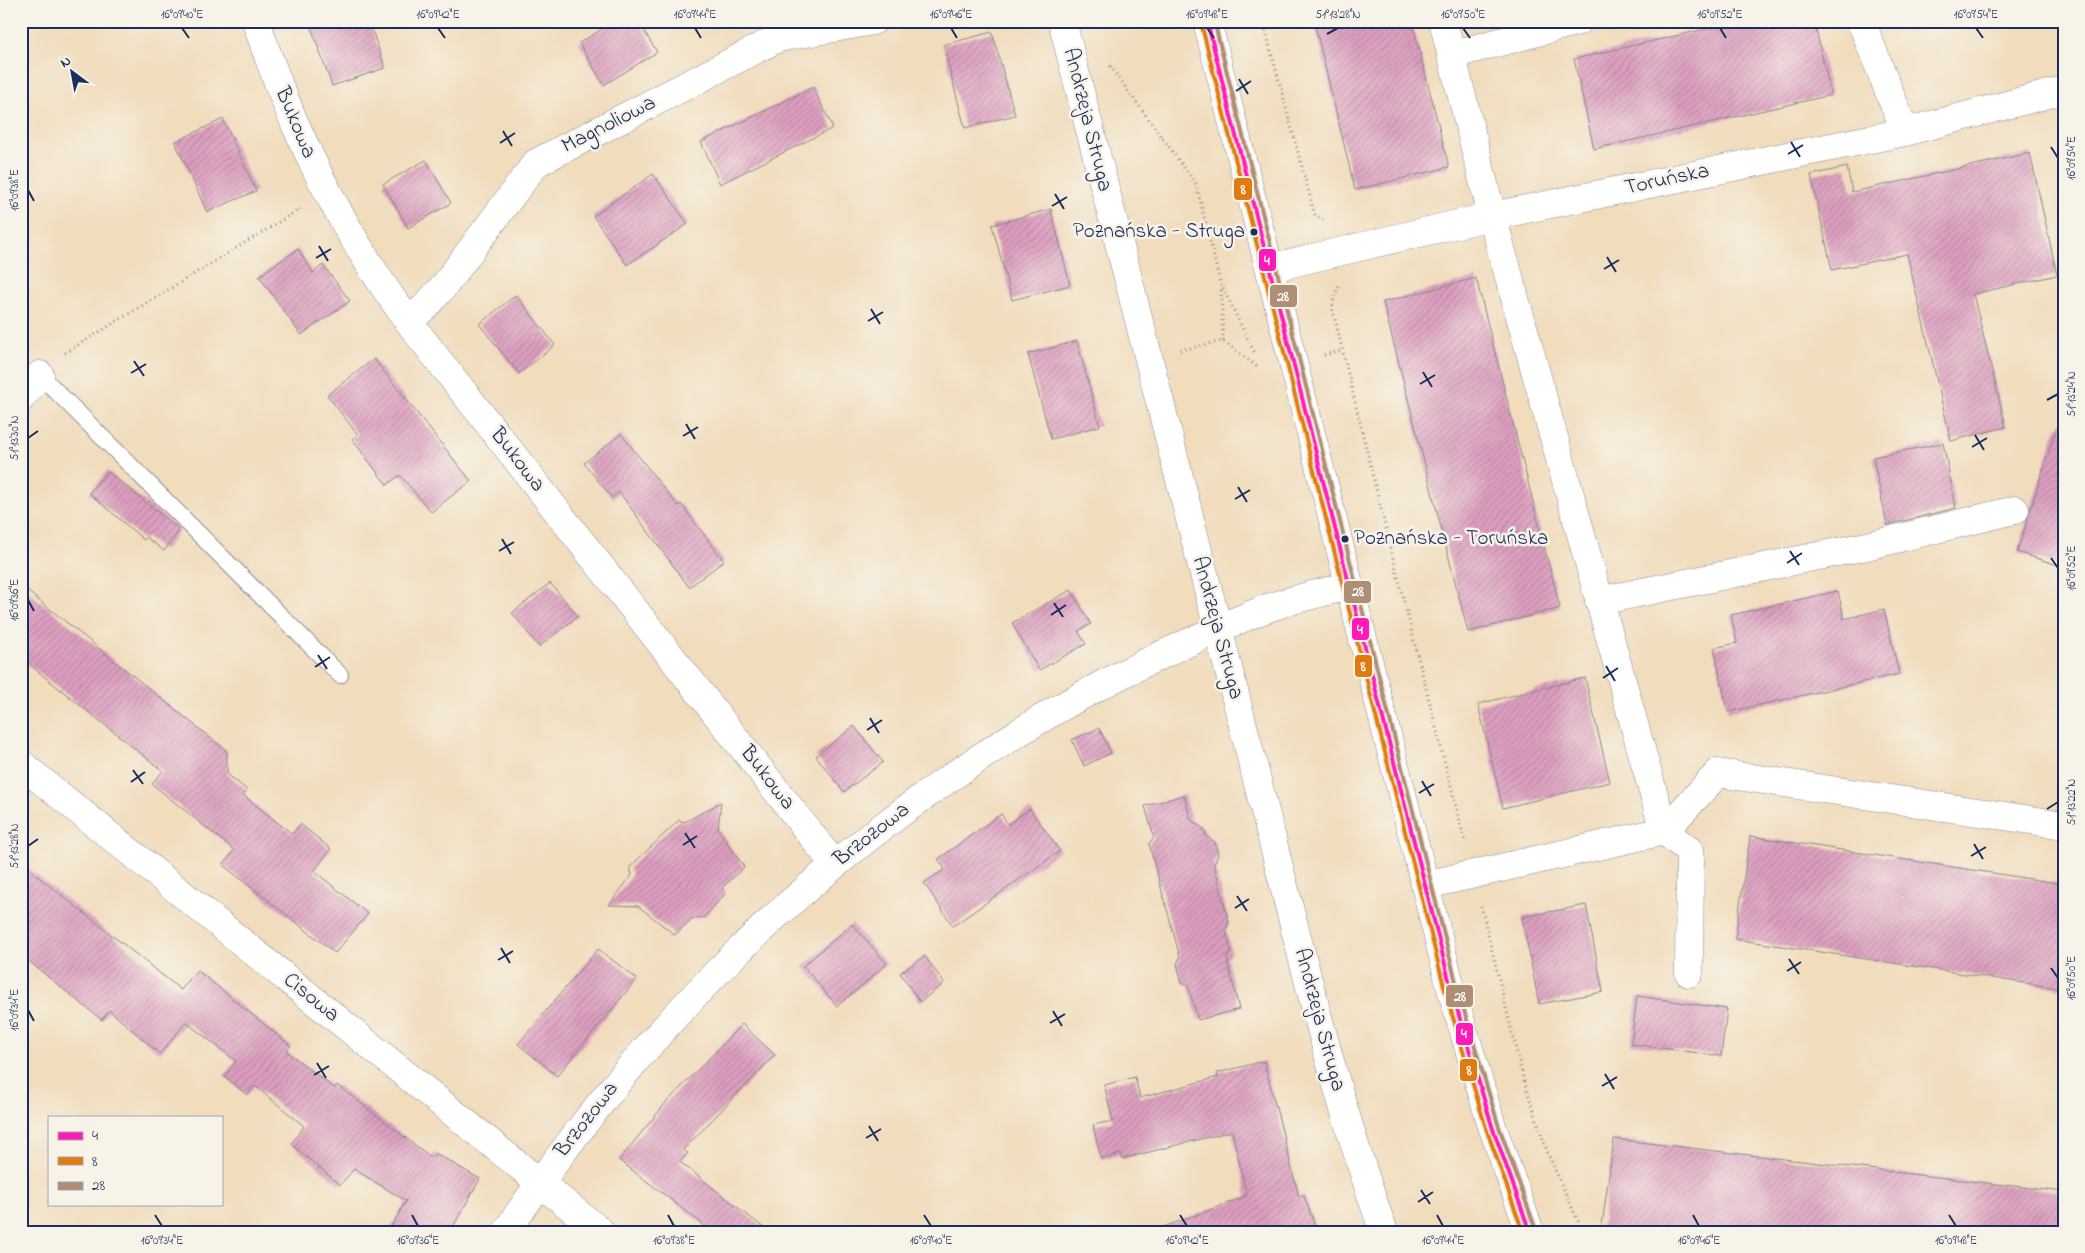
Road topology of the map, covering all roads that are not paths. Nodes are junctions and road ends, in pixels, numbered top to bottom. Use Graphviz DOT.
graph roads {
  1 [pos="256,21"];
  2 [pos="873,21"];
  3 [pos="1062,21"];
  4 [pos="1207,21"];
  5 [pos="1443,21"];
  6 [pos="1579,21"];
  7 [pos="1861,21"];
  8 [pos="1451,55"];
  9 [pos="2064,90"];
  10 [pos="1905,132"];
  11 [pos="1492,216"];
  12 [pos="1270,268"];
  13 [pos="408,321"];
  14 [pos="40,375"];
  15 [pos="21,398"];
  16 [pos="2015,510"];
  17 [pos="1350,586"];
  18 [pos="1600,601"];
  19 [pos="1216,630"];
  20 [pos="340,675"];
  21 [pos="21,764"];
  22 [pos="2064,825"];
  23 [pos="1664,831"];
  24 [pos="834,864"];
  25 [pos="1426,885"];
  26 [pos="1689,973"];
  27 [pos="540,1182"];
  28 [pos="506,1232"];
  29 [pos="602,1232"];
  30 [pos="1384,1232"];
  31 [pos="1530,1232"];
  1 -- 13 [label="street, Bukowa"];
  2 -- 13 [label="street, Magnoliowa"];
  3 -- 19 [label="street, Andrzeja Struga"];
  4 -- 12 [label="street"];
  5 -- 8 [label="street"];
  6 -- 8 [label="street"];
  7 -- 10 [label="street"];
  8 -- 11 [label="street"];
  9 -- 10 [label="street, Toruńska"];
  10 -- 11 [label="street, Toruńska"];
  11 -- 12 [label="street, Toruńska"];
  11 -- 18 [label="street"];
  12 -- 17 [label="street"];
  13 -- 24 [label="street, Bukowa"];
  14 -- 15 [label="street"];
  14 -- 20 [label="lane"];
  16 -- 18 [label="street"];
  17 -- 19 [label="street, Brzozowa"];
  17 -- 25 [label="street"];
  18 -- 23 [label="street"];
  19 -- 24 [label="street, Brzozowa"];
  19 -- 30 [label="street, Andrzeja Struga"];
  21 -- 27 [label="street, Cisowa"];
  22 -- 23 [label="street"];
  23 -- 25 [label="street"];
  23 -- 26 [label="street"];
  24 -- 27 [label="street, Brzozowa"];
  25 -- 31 [label="street"];
  27 -- 28 [label="street, Brzozowa"];
  27 -- 29 [label="street, Cisowa"];
}
